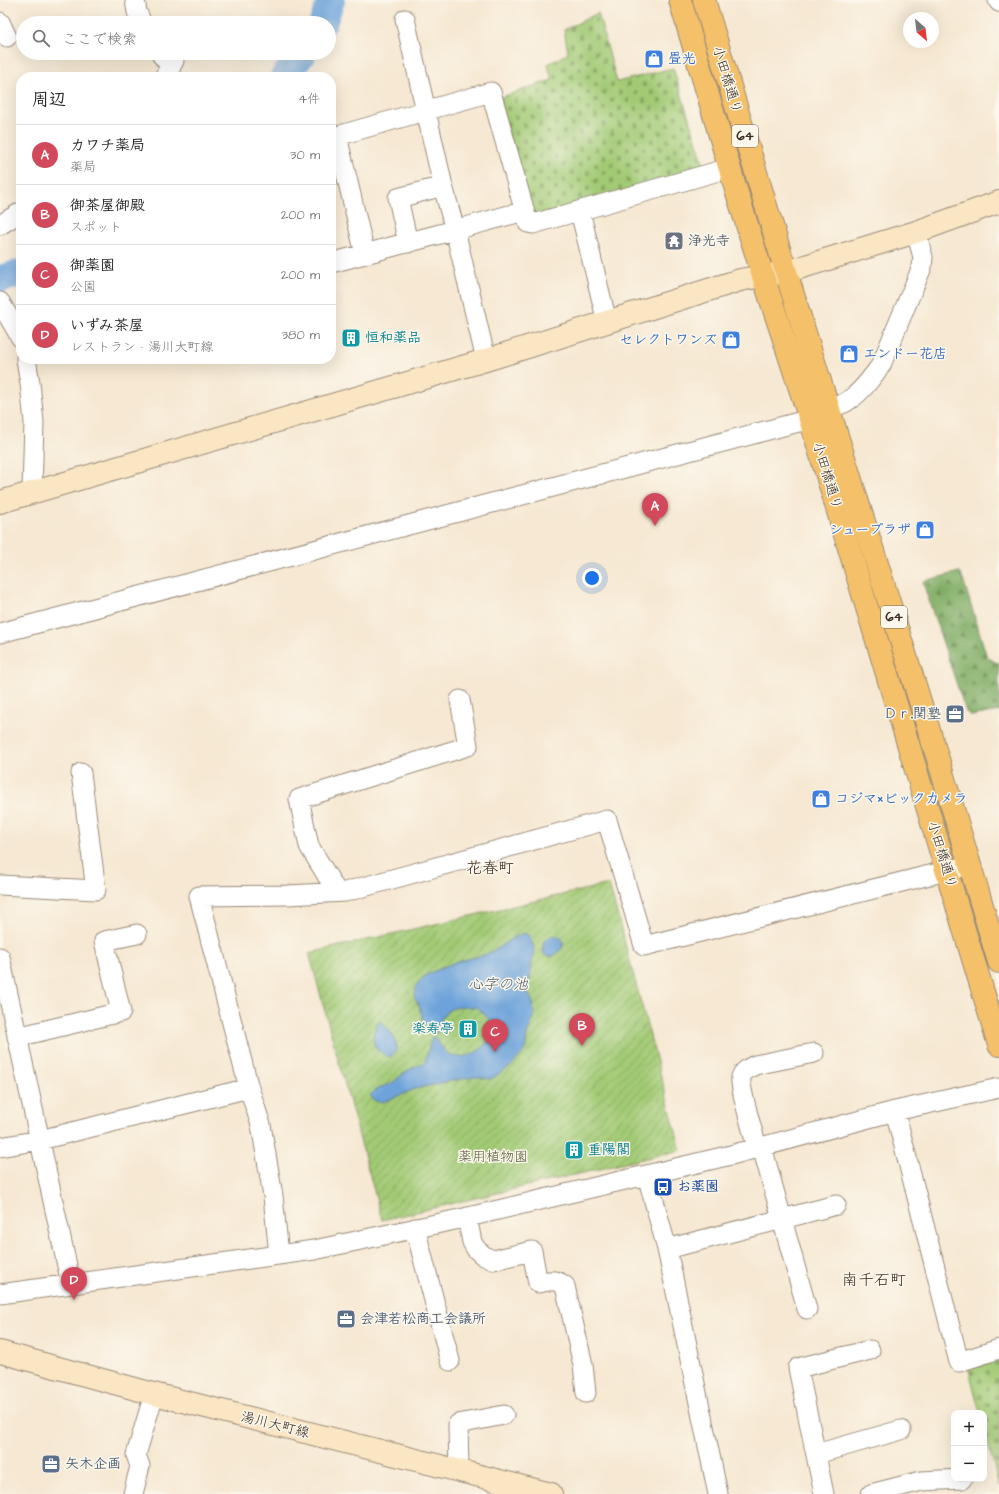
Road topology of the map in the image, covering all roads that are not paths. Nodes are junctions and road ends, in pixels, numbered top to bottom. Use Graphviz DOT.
graph roads {
  1 [pos="135,0"];
  2 [pos="680,0"];
  3 [pos="704,0"];
  4 [pos="139,16"];
  5 [pos="405,19"];
  6 [pos="426,111"];
  7 [pos="729,168"];
  8 [pos="443,186"];
  9 [pos="999,202"];
  10 [pos="524,211"];
  11 [pos="580,211"];
  12 [pos="16,215"];
  13 [pos="0,225"];
  14 [pos="455,230"];
  15 [pos="916,232"];
  16 [pos="408,243"];
  17 [pos="366,254"];
  18 [pos="336,262"];
  19 [pos="786,272"];
  20 [pos="762,276"];
  21 [pos="0,302"];
  22 [pos="607,322"];
  23 [pos="16,329"];
  24 [pos="486,360"];
  25 [pos="27,364"];
  26 [pos="829,408"];
  27 [pos="810,419"];
  28 [pos="32,492"];
  29 [pos="0,502"];
  30 [pos="0,633"];
  31 [pos="460,700"];
  32 [pos="81,772"];
  33 [pos="970,865"];
  34 [pos="946,871"];
  35 [pos="0,885"];
  36 [pos="337,892"];
  37 [pos="138,934"];
  38 [pos="0,957"];
  39 [pos="999,962"];
  40 [pos="17,1037"];
  41 [pos="999,1045"];
  42 [pos="814,1054"];
  43 [pos="249,1088"];
  44 [pos="999,1088"];
  45 [pos="895,1111"];
  46 [pos="40,1140"];
  47 [pos="0,1147"];
  48 [pos="760,1147"];
  49 [pos="647,1175"];
  50 [pos="836,1205"];
  51 [pos="467,1217"];
  52 [pos="782,1220"];
  53 [pos="415,1228"];
  54 [pos="667,1249"];
  55 [pos="279,1255"];
  56 [pos="71,1284"];
  57 [pos="0,1294"];
  58 [pos="807,1309"];
  59 [pos="999,1349"];
  60 [pos="870,1350"];
  61 [pos="0,1352"];
  62 [pos="450,1361"];
  63 [pos="586,1393"];
  64 [pos="154,1394"];
  65 [pos="504,1415"];
  66 [pos="901,1430"];
  67 [pos="816,1454"];
  68 [pos="459,1471"];
  69 [pos="951,1480"];
  70 [pos="500,1487"];
  71 [pos="133,1494"];
  72 [pos="551,1494"];
  73 [pos="718,1494"];
  74 [pos="824,1494"];
  75 [pos="871,1494"];
  1 -- 4 [label="street"];
  2 -- 7 [label="main road, 小田橋通り / 64"];
  3 -- 19 [label="main road, 小田橋通り / 64"];
  5 -- 6 [label="street"];
  6 -- 8 [label="street"];
  6 -- 10 [label="street"];
  6 -- 17 [label="street"];
  7 -- 11 [label="street"];
  7 -- 20 [label="main road, 小田橋通り / 64"];
  8 -- 14 [label="street"];
  8 -- 16 [label="street"];
  9 -- 15 [label="street"];
  10 -- 11 [label="street"];
  10 -- 14 [label="street"];
  11 -- 22 [label="street"];
  12 -- 13 [label="street"];
  14 -- 16 [label="street"];
  14 -- 24 [label="street"];
  15 -- 19 [label="street"];
  15 -- 26 [label="street"];
  16 -- 17 [label="street"];
  17 -- 18 [label="street"];
  19 -- 20 [label="street"];
  19 -- 26 [label="main road, 小田橋通り / 64"];
  20 -- 22 [label="street"];
  20 -- 27 [label="main road, 小田橋通り / 64"];
  21 -- 23 [label="street"];
  22 -- 24 [label="street"];
  24 -- 28 [label="street"];
  25 -- 28 [label="street"];
  26 -- 33 [label="main road, 小田橋通り / 64"];
  27 -- 30 [label="street"];
  27 -- 34 [label="main road, 小田橋通り / 64"];
  28 -- 29 [label="street"];
  31 -- 36 [label="street"];
  32 -- 35 [label="street"];
  33 -- 34 [label="street"];
  33 -- 39 [label="main road, 小田橋通り / 64"];
  34 -- 36 [label="street"];
  34 -- 41 [label="main road, 小田橋通り / 64"];
  36 -- 43 [label="street"];
  37 -- 40 [label="street"];
  38 -- 40 [label="street"];
  40 -- 46 [label="street"];
  42 -- 48 [label="street"];
  43 -- 46 [label="street"];
  43 -- 55 [label="street"];
  44 -- 45 [label="street"];
  45 -- 48 [label="street"];
  45 -- 59 [label="street"];
  46 -- 47 [label="street"];
  46 -- 56 [label="street"];
  48 -- 49 [label="street"];
  48 -- 52 [label="street"];
  49 -- 51 [label="street"];
  49 -- 54 [label="street"];
  50 -- 52 [label="street"];
  51 -- 53 [label="street"];
  51 -- 63 [label="street"];
  52 -- 54 [label="street"];
  52 -- 58 [label="street"];
  53 -- 55 [label="street"];
  53 -- 62 [label="street"];
  54 -- 73 [label="street"];
  55 -- 56 [label="street"];
  56 -- 57 [label="street"];
  60 -- 67 [label="street"];
  61 -- 64 [label="street, 湯川大町線"];
  64 -- 68 [label="street, 湯川大町線"];
  64 -- 71 [label="street"];
  65 -- 68 [label="street"];
  66 -- 67 [label="street"];
  67 -- 74 [label="street"];
  68 -- 70 [label="street, 湯川大町線"];
  69 -- 75 [label="street"];
  70 -- 72 [label="street, 湯川大町線"];
}
